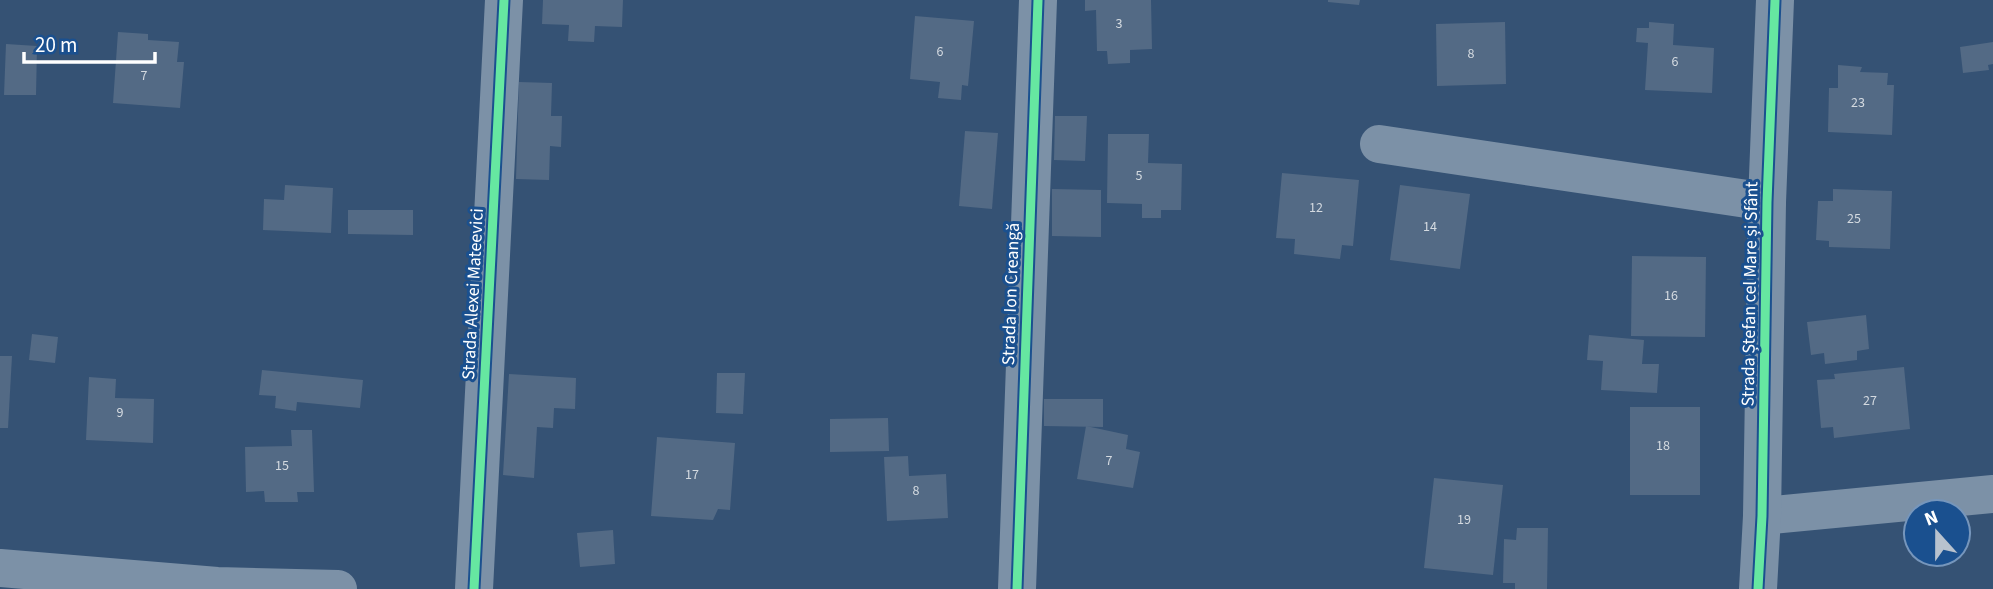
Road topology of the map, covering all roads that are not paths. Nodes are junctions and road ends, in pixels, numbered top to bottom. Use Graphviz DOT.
graph roads {
  1 [pos="504,0"];
  2 [pos="1038,0"];
  3 [pos="1775,0"];
  4 [pos="1379,144"];
  5 [pos="1767,202"];
  6 [pos="1993,494"];
  7 [pos="1762,516"];
  8 [pos="0,568"];
  9 [pos="338,589"];
  10 [pos="474,589"];
  11 [pos="1017,589"];
  12 [pos="1758,589"];
  1 -- 10 [label="street, Strada Alexei Mateevici"];
  2 -- 11 [label="street, Strada Ion Creangă"];
  3 -- 5 [label="street, Strada Ștefan cel Mare și Sfânt"];
  4 -- 5 [label="street"];
  5 -- 7 [label="street, Strada Ștefan cel Mare și Sfânt"];
  6 -- 7 [label="street"];
  7 -- 12 [label="street, Strada Ștefan cel Mare și Sfânt"];
  8 -- 9 [label="street"];
}
